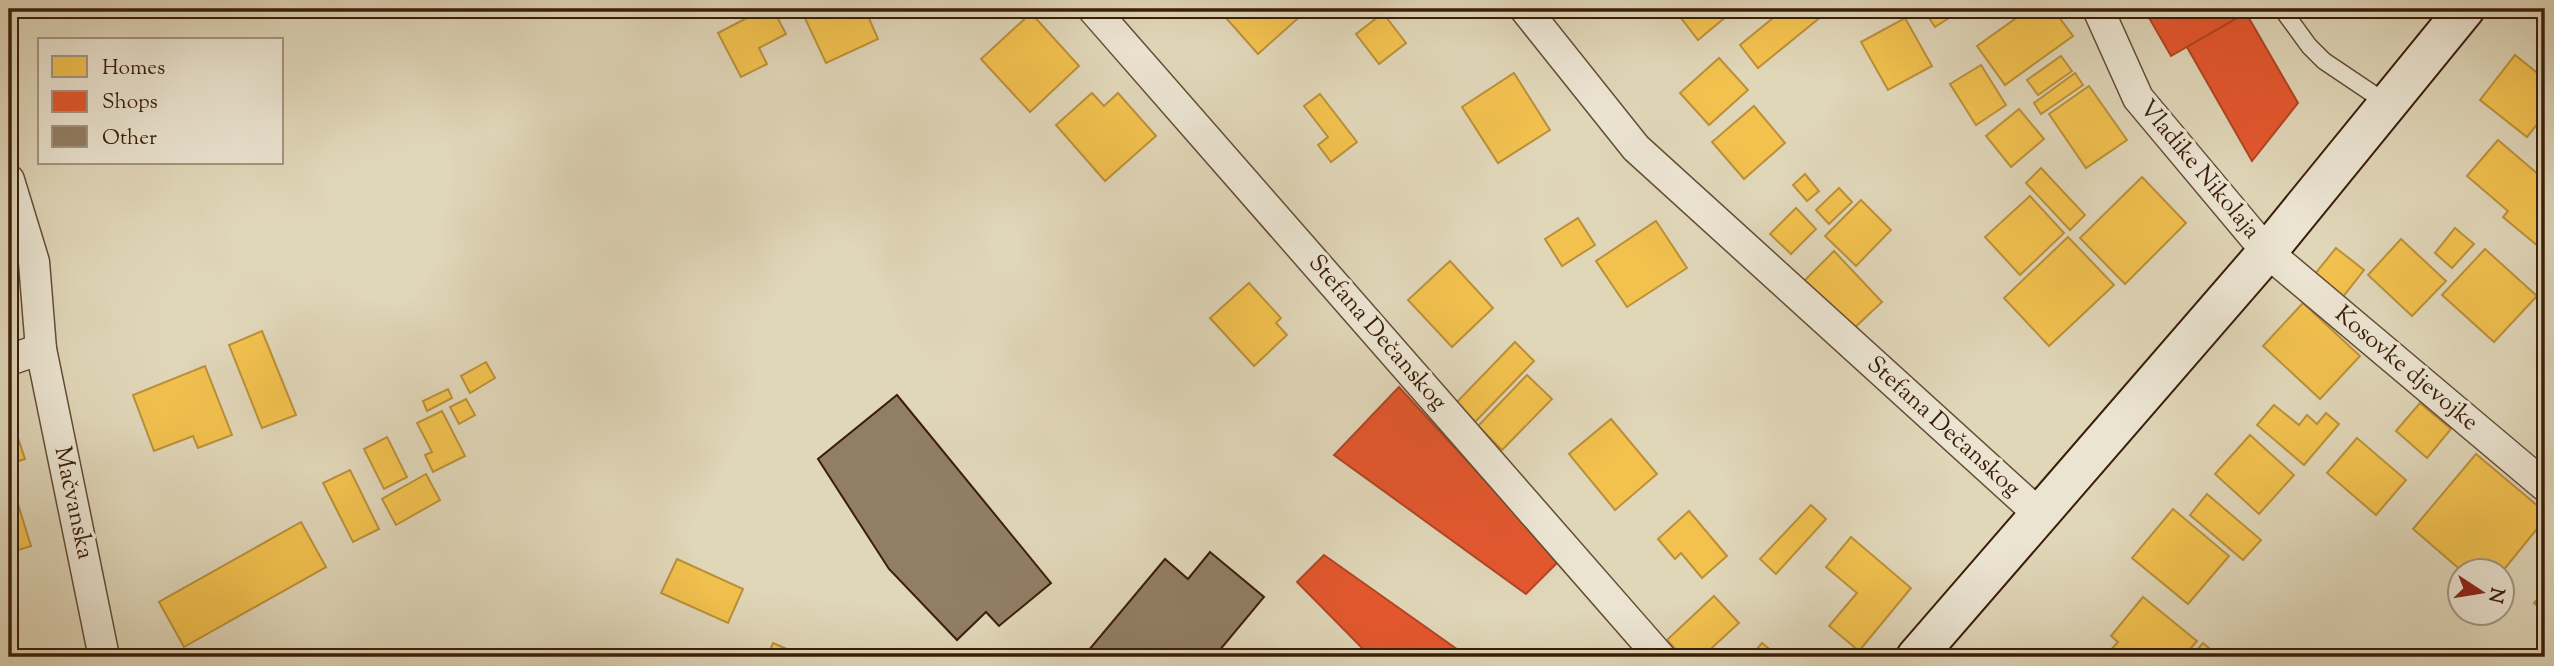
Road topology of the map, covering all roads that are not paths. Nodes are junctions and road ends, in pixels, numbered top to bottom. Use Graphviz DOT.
graph roads {
  1 [pos="1093,9"];
  2 [pos="1525,9"];
  3 [pos="2098,9"];
  4 [pos="2282,9"];
  5 [pos="2465,9"];
  6 [pos="2388,104"];
  7 [pos="9,180"];
  8 [pos="2267,252"];
  9 [pos="41,349"];
  10 [pos="9,360"];
  11 [pos="2545,486"];
  12 [pos="2039,514"];
  13 [pos="104,657"];
  14 [pos="1660,657"];
  15 [pos="1916,657"];
  1 -- 14 [label="street, Stefana Dečanskog"];
  2 -- 12 [label="street, Stefana Dečanskog"];
  3 -- 8 [label="street, Vladike Nikolaja"];
  4 -- 6 [label="lane"];
  5 -- 6 [label="main road, Stefana Dečanskog"];
  6 -- 8 [label="main road, Stefana Dečanskog"];
  7 -- 9 [label="street, Mačvanska"];
  8 -- 11 [label="street, Kosovke djevojke"];
  8 -- 12 [label="main road, Stefana Dečanskog"];
  9 -- 10 [label="street"];
  9 -- 13 [label="street, Mačvanska"];
  12 -- 15 [label="main road, Stefana Dečanskog"];
}
